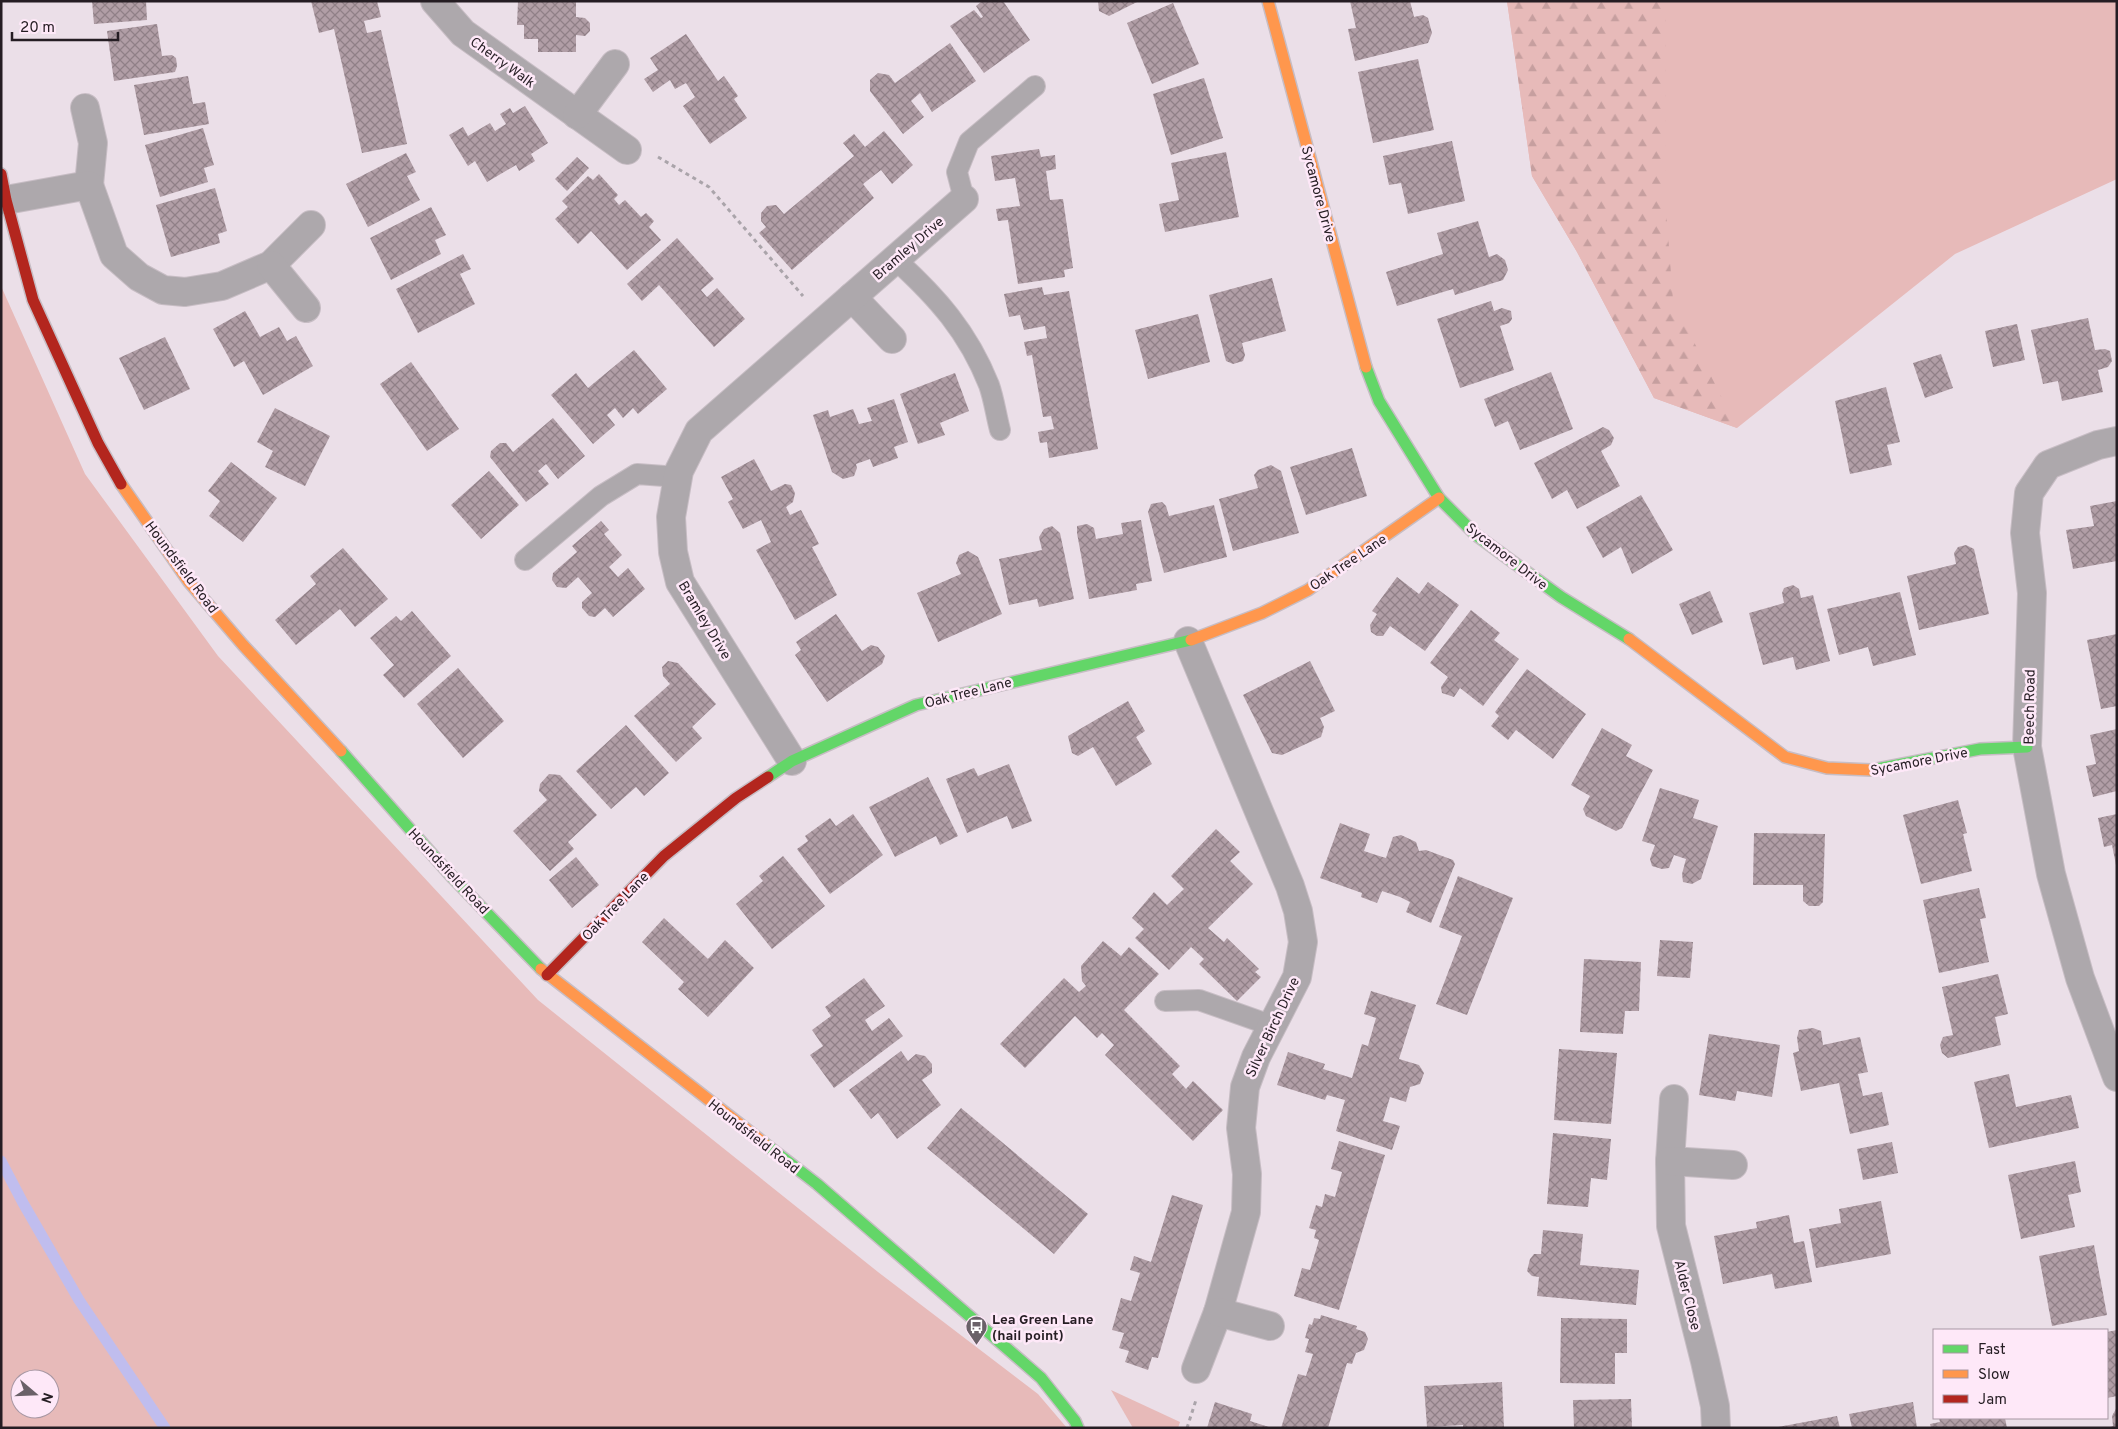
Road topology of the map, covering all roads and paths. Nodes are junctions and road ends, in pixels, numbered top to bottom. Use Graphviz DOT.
graph roads {
  1 [pos="435,1"];
  2 [pos="1268,1"];
  3 [pos="615,64"];
  4 [pos="1035,86"];
  5 [pos="85,108"];
  6 [pos="577,115"];
  7 [pos="627,150"];
  8 [pos="1,174"];
  9 [pos="89,185"];
  10 [pos="964,199"];
  11 [pos="6,200"];
  12 [pos="311,225"];
  13 [pos="895,259"];
  14 [pos="271,264"];
  15 [pos="852,297"];
  16 [pos="306,308"];
  17 [pos="824,321"];
  18 [pos="892,338"];
  19 [pos="1000,430"];
  20 [pos="2117,441"];
  21 [pos="678,477"];
  22 [pos="1439,498"];
  23 [pos="524,560"];
  24 [pos="1188,641"];
  25 [pos="2027,747"];
  26 [pos="792,761"];
  27 [pos="547,975"];
  28 [pos="1165,1001"];
  29 [pos="1273,1026"];
  30 [pos="2117,1076"];
  31 [pos="1674,1099"];
  32 [pos="1670,1161"];
  33 [pos="1733,1165"];
  34 [pos="1218,1312"];
  35 [pos="1270,1326"];
  36 [pos="1196,1369"];
  37 [pos="1078,1428"];
  38 [pos="1716,1428"];
  1 -- 6 [label="street, Cherry Walk"];
  2 -- 22 [label="street, Sycamore Drive"];
  3 -- 6 [label="street"];
  4 -- 10 [label="lane"];
  5 -- 9 [label="street"];
  6 -- 7 [label="street, Cherry Walk"];
  7 -- 17 [label="path"];
  8 -- 11 [label="street, Houndsfield Road"];
  9 -- 11 [label="street"];
  9 -- 14 [label="street"];
  10 -- 13 [label="street, Bramley Drive"];
  11 -- 27 [label="street, Houndsfield Road"];
  12 -- 14 [label="street"];
  13 -- 15 [label="street, Bramley Drive"];
  13 -- 19 [label="lane"];
  14 -- 16 [label="street"];
  15 -- 17 [label="street, Bramley Drive"];
  15 -- 18 [label="street"];
  17 -- 21 [label="street, Bramley Drive"];
  20 -- 25 [label="street, Beech Road"];
  21 -- 23 [label="lane"];
  21 -- 26 [label="street, Bramley Drive"];
  22 -- 24 [label="street, Oak Tree Lane"];
  22 -- 25 [label="street, Sycamore Drive"];
  24 -- 26 [label="street, Oak Tree Lane"];
  24 -- 29 [label="street, Silver Birch Drive"];
  25 -- 30 [label="street, Beech Road"];
  26 -- 27 [label="street, Oak Tree Lane"];
  27 -- 37 [label="street, Houndsfield Road"];
  28 -- 29 [label="lane"];
  29 -- 34 [label="street, Silver Birch Drive"];
  31 -- 32 [label="street, Alder Close"];
  32 -- 33 [label="street"];
  32 -- 38 [label="street, Alder Close"];
  34 -- 35 [label="street"];
  34 -- 36 [label="street, Silver Birch Drive"];
}
